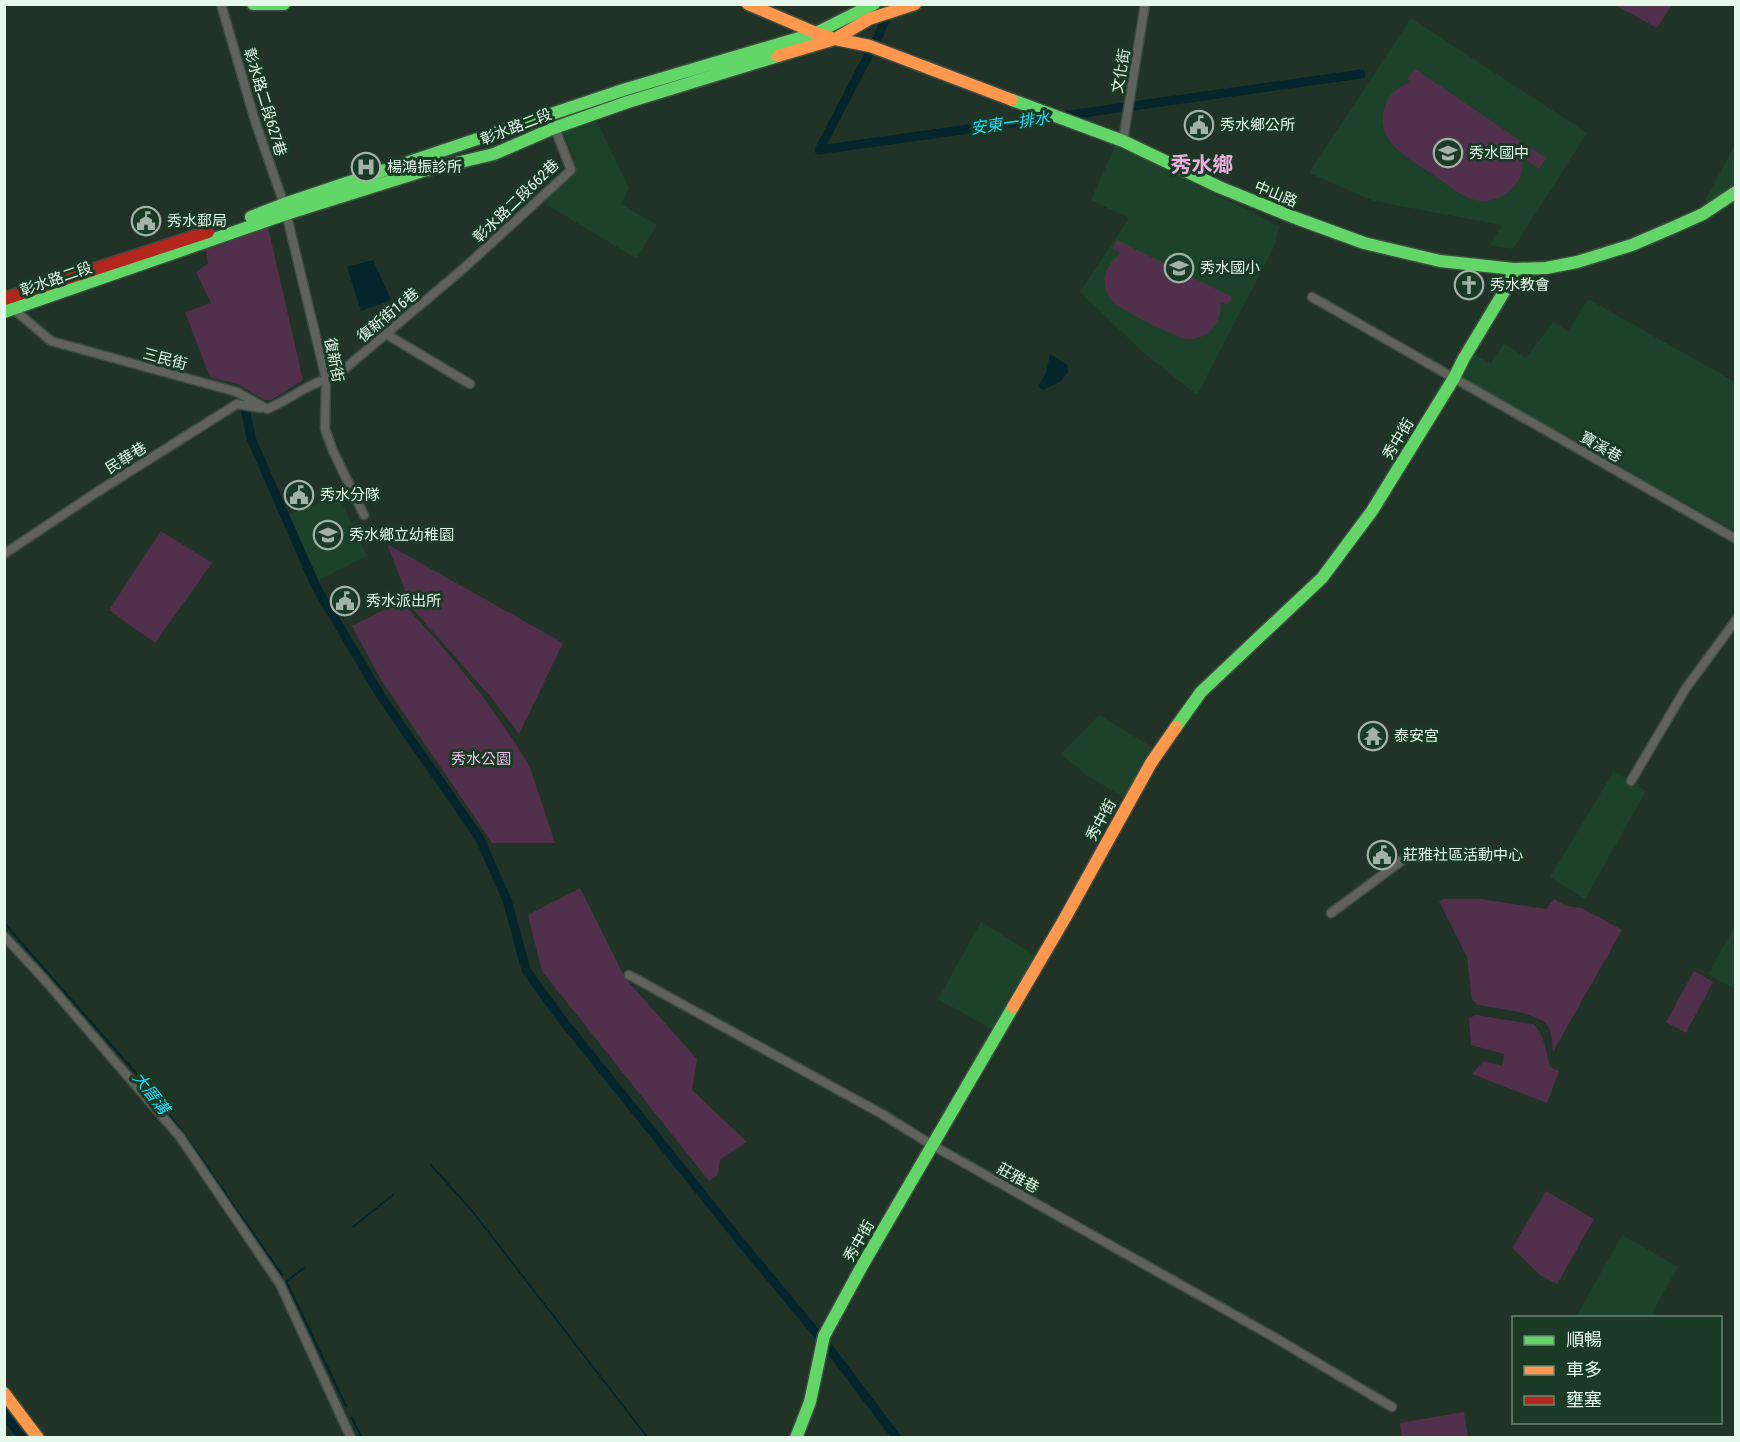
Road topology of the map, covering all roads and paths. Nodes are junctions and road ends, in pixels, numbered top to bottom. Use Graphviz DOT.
graph roads {
  1 [pos="221,4"];
  2 [pos="253,4"];
  3 [pos="284,4"];
  4 [pos="748,4"];
  5 [pos="874,4"];
  6 [pos="915,4"];
  7 [pos="1145,4"];
  8 [pos="816,33"];
  9 [pos="835,39"];
  10 [pos="623,90"];
  11 [pos="628,102"];
  12 [pos="548,115"];
  13 [pos="554,128"];
  14 [pos="1123,141"];
  15 [pos="1736,192"];
  16 [pos="285,208"];
  17 [pos="464,268"];
  18 [pos="1514,269"];
  19 [pos="1312,297"];
  20 [pos="5,298"];
  21 [pos="9,311"];
  22 [pos="386,333"];
  23 [pos="1454,378"];
  24 [pos="326,379"];
  25 [pos="470,384"];
  26 [pos="267,409"];
  27 [pos="364,515"];
  28 [pos="1736,539"];
  29 [pos="4,554"];
  30 [pos="1736,620"];
  31 [pos="1631,782"];
  32 [pos="1404,859"];
  33 [pos="1331,913"];
  34 [pos="4,936"];
  35 [pos="629,975"];
  36 [pos="932,1145"];
  37 [pos="4,1393"];
  38 [pos="1392,1407"];
  39 [pos="38,1437"];
  40 [pos="351,1437"];
  41 [pos="796,1437"];
  1 -- 16 [label="street, 彰水路二段627巷"];
  2 -- 3 [label="street"];
  4 -- 8 [label="street, 中山路"];
  5 -- 8 [label="street, 彰水路二段"];
  6 -- 9 [label="street"];
  7 -- 14 [label="street, 文化街"];
  8 -- 9 [label="street, 中山路"];
  8 -- 10 [label="street, 彰水路二段"];
  9 -- 11 [label="street, 彰水路二段"];
  9 -- 14 [label="street, 中山路"];
  10 -- 11 [label="street"];
  10 -- 12 [label="street, 彰水路二段"];
  11 -- 13 [label="street, 彰水路二段"];
  12 -- 13 [label="street, 彰水路二段662巷"];
  12 -- 16 [label="street, 彰水路二段"];
  13 -- 16 [label="street, 彰水路二段"];
  13 -- 17 [label="street, 彰水路二段662巷"];
  14 -- 18 [label="street, 中山路"];
  15 -- 18 [label="street, 中山路"];
  16 -- 20 [label="street, 彰水路二段"];
  16 -- 21 [label="street, 彰水路二段"];
  16 -- 24 [label="street, 復新街"];
  17 -- 22 [label="street, 復新街16巷"];
  18 -- 23 [label="street, 秀中街"];
  19 -- 23 [label="street, 寶溪巷"];
  20 -- 21 [label="street, 三民街"];
  21 -- 26 [label="street, 三民街"];
  22 -- 24 [label="street, 復新街16巷"];
  22 -- 25 [label="street"];
  23 -- 28 [label="street, 寶溪巷"];
  23 -- 36 [label="street, 秀中街"];
  24 -- 26 [label="street"];
  24 -- 27 [label="street, 復新街"];
  26 -- 29 [label="street, 民華巷"];
  30 -- 31 [label="street"];
  32 -- 33 [label="street"];
  34 -- 40 [label="street"];
  35 -- 36 [label="street, 莊雅巷"];
  36 -- 38 [label="street, 莊雅巷"];
  36 -- 41 [label="street, 秀中街"];
  37 -- 39 [label="street"];
}
